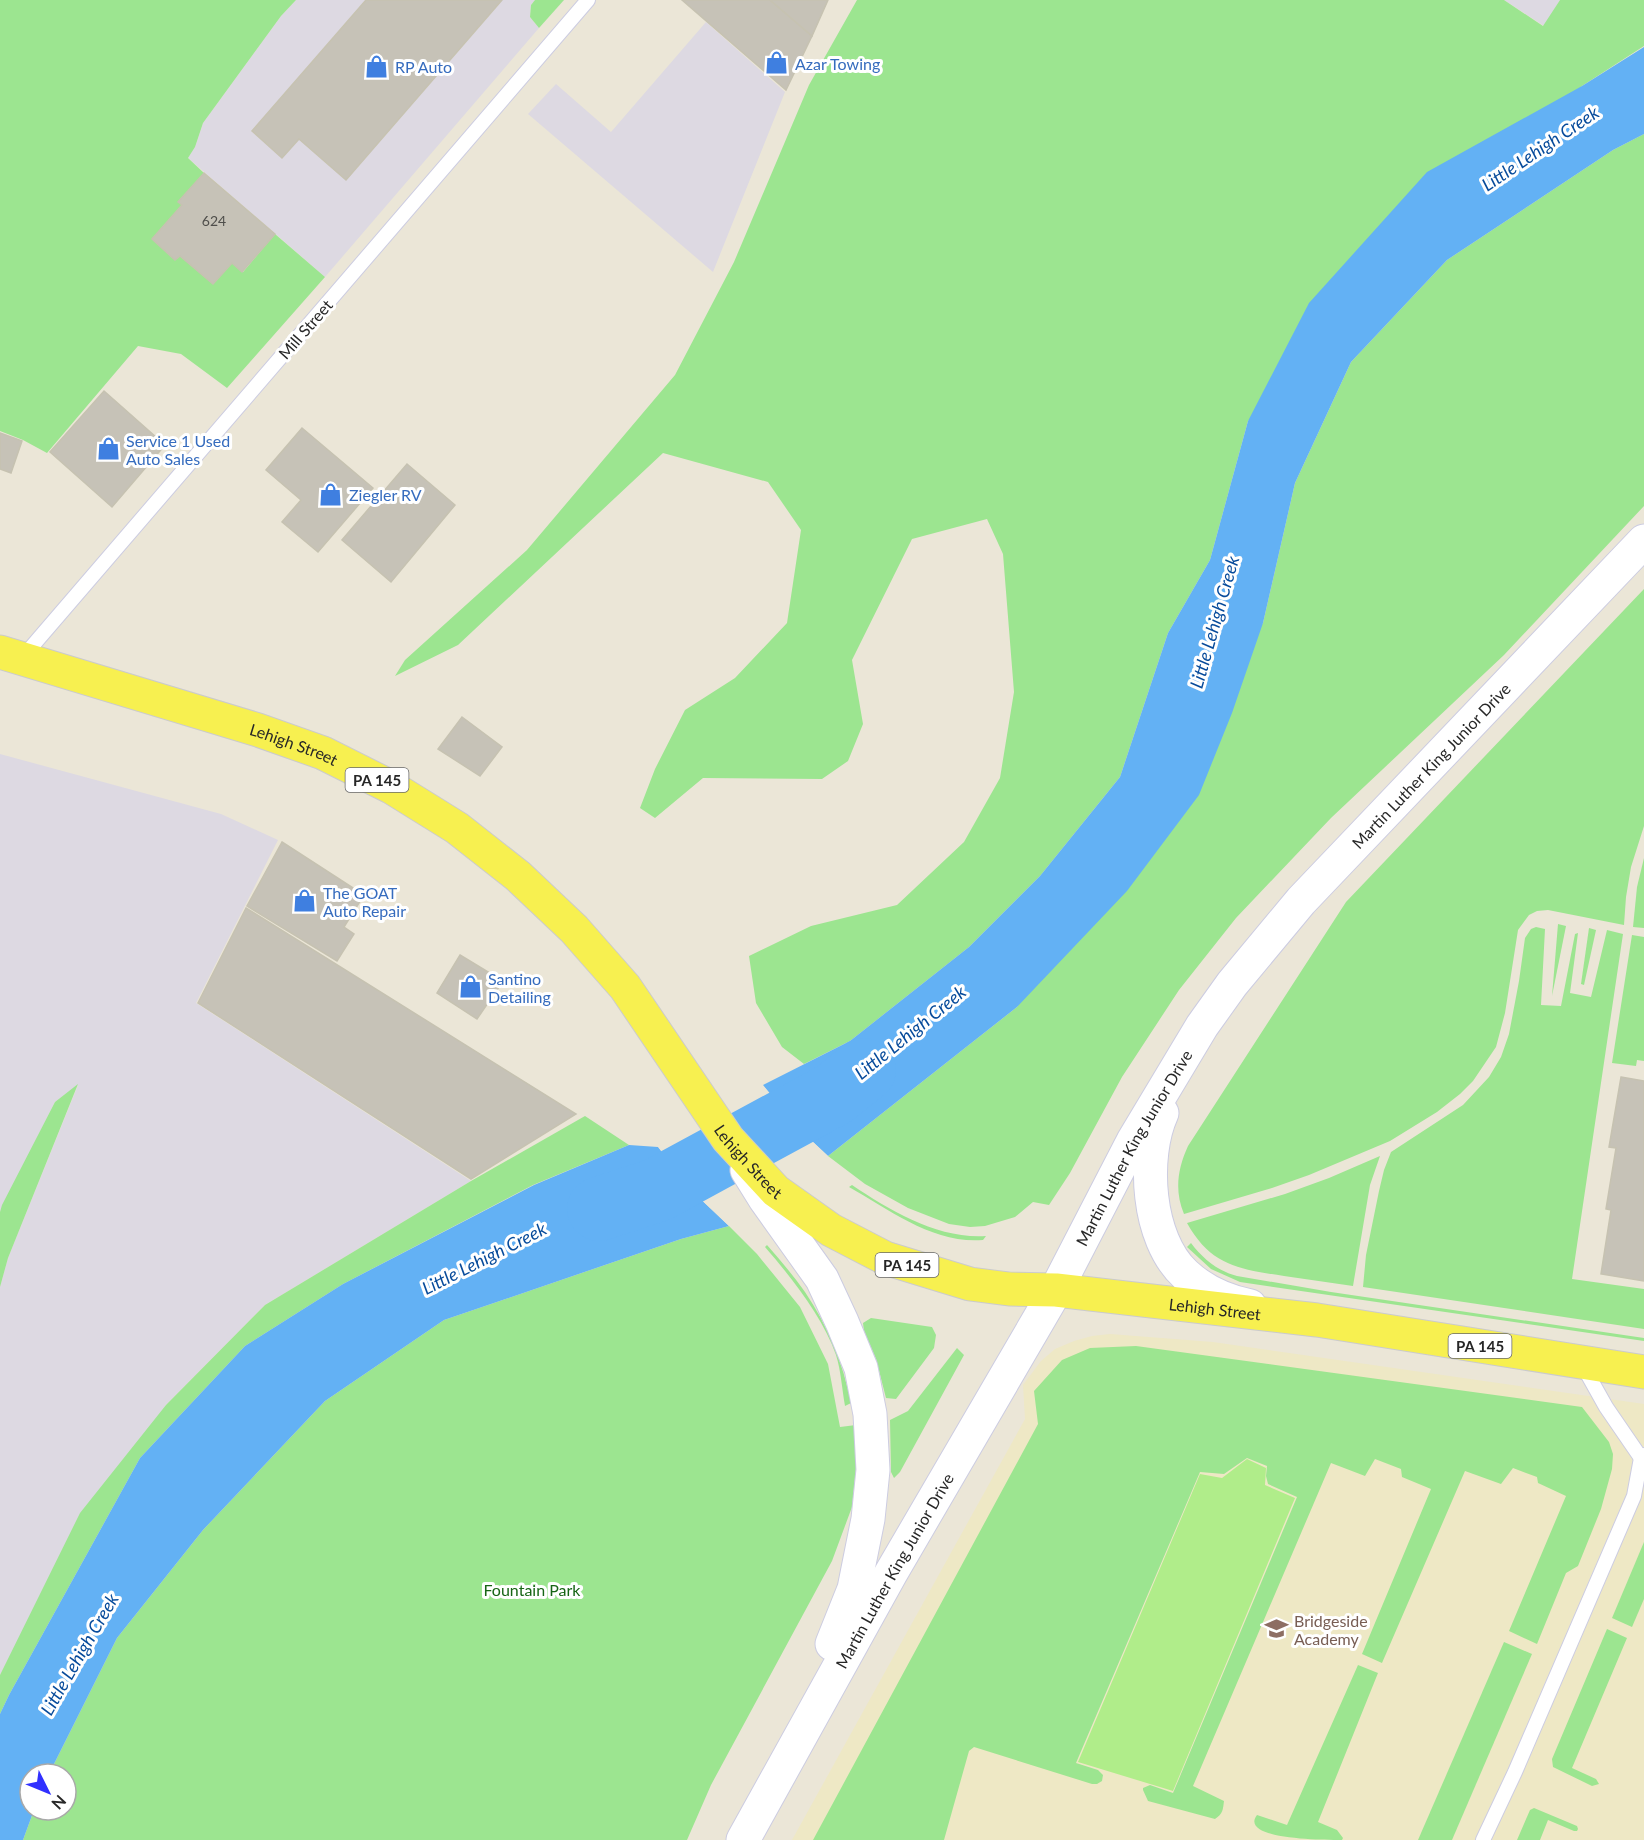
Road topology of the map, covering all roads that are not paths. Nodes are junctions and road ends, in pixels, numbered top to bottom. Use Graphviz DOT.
graph roads {
  1 [pos="588,0"];
  2 [pos="1644,541"];
  3 [pos="10,655"];
  4 [pos="1202,1026"];
  5 [pos="770,1195"];
  6 [pos="1056,1290"];
  7 [pos="1317,1320"];
  8 [pos="1581,1362"];
  9 [pos="1644,1372"];
  10 [pos="1643,1457"];
  11 [pos="763,1802"];
  12 [pos="743,1840"];
  13 [pos="1483,1840"];
  1 -- 3 [label="lane, Mill Street"];
  2 -- 4 [label="main road, Martin Luther King Junior Drive"];
  3 -- 5 [label="main road, Lehigh Street / PA 145"];
  4 -- 6 [label="main road, Martin Luther King Junior Drive"];
  4 -- 7 [label="main road"];
  5 -- 6 [label="main road, Lehigh Street / PA 145"];
  5 -- 11 [label="main road"];
  6 -- 7 [label="main road, Lehigh Street / PA 145"];
  6 -- 11 [label="main road, Martin Luther King Junior Drive"];
  7 -- 8 [label="main road, Lehigh Street / PA 145"];
  8 -- 9 [label="main road, Lehigh Street / PA 145"];
  8 -- 10 [label="lane"];
  10 -- 13 [label="lane"];
  11 -- 12 [label="main road, Martin Luther King Junior Drive"];
}
